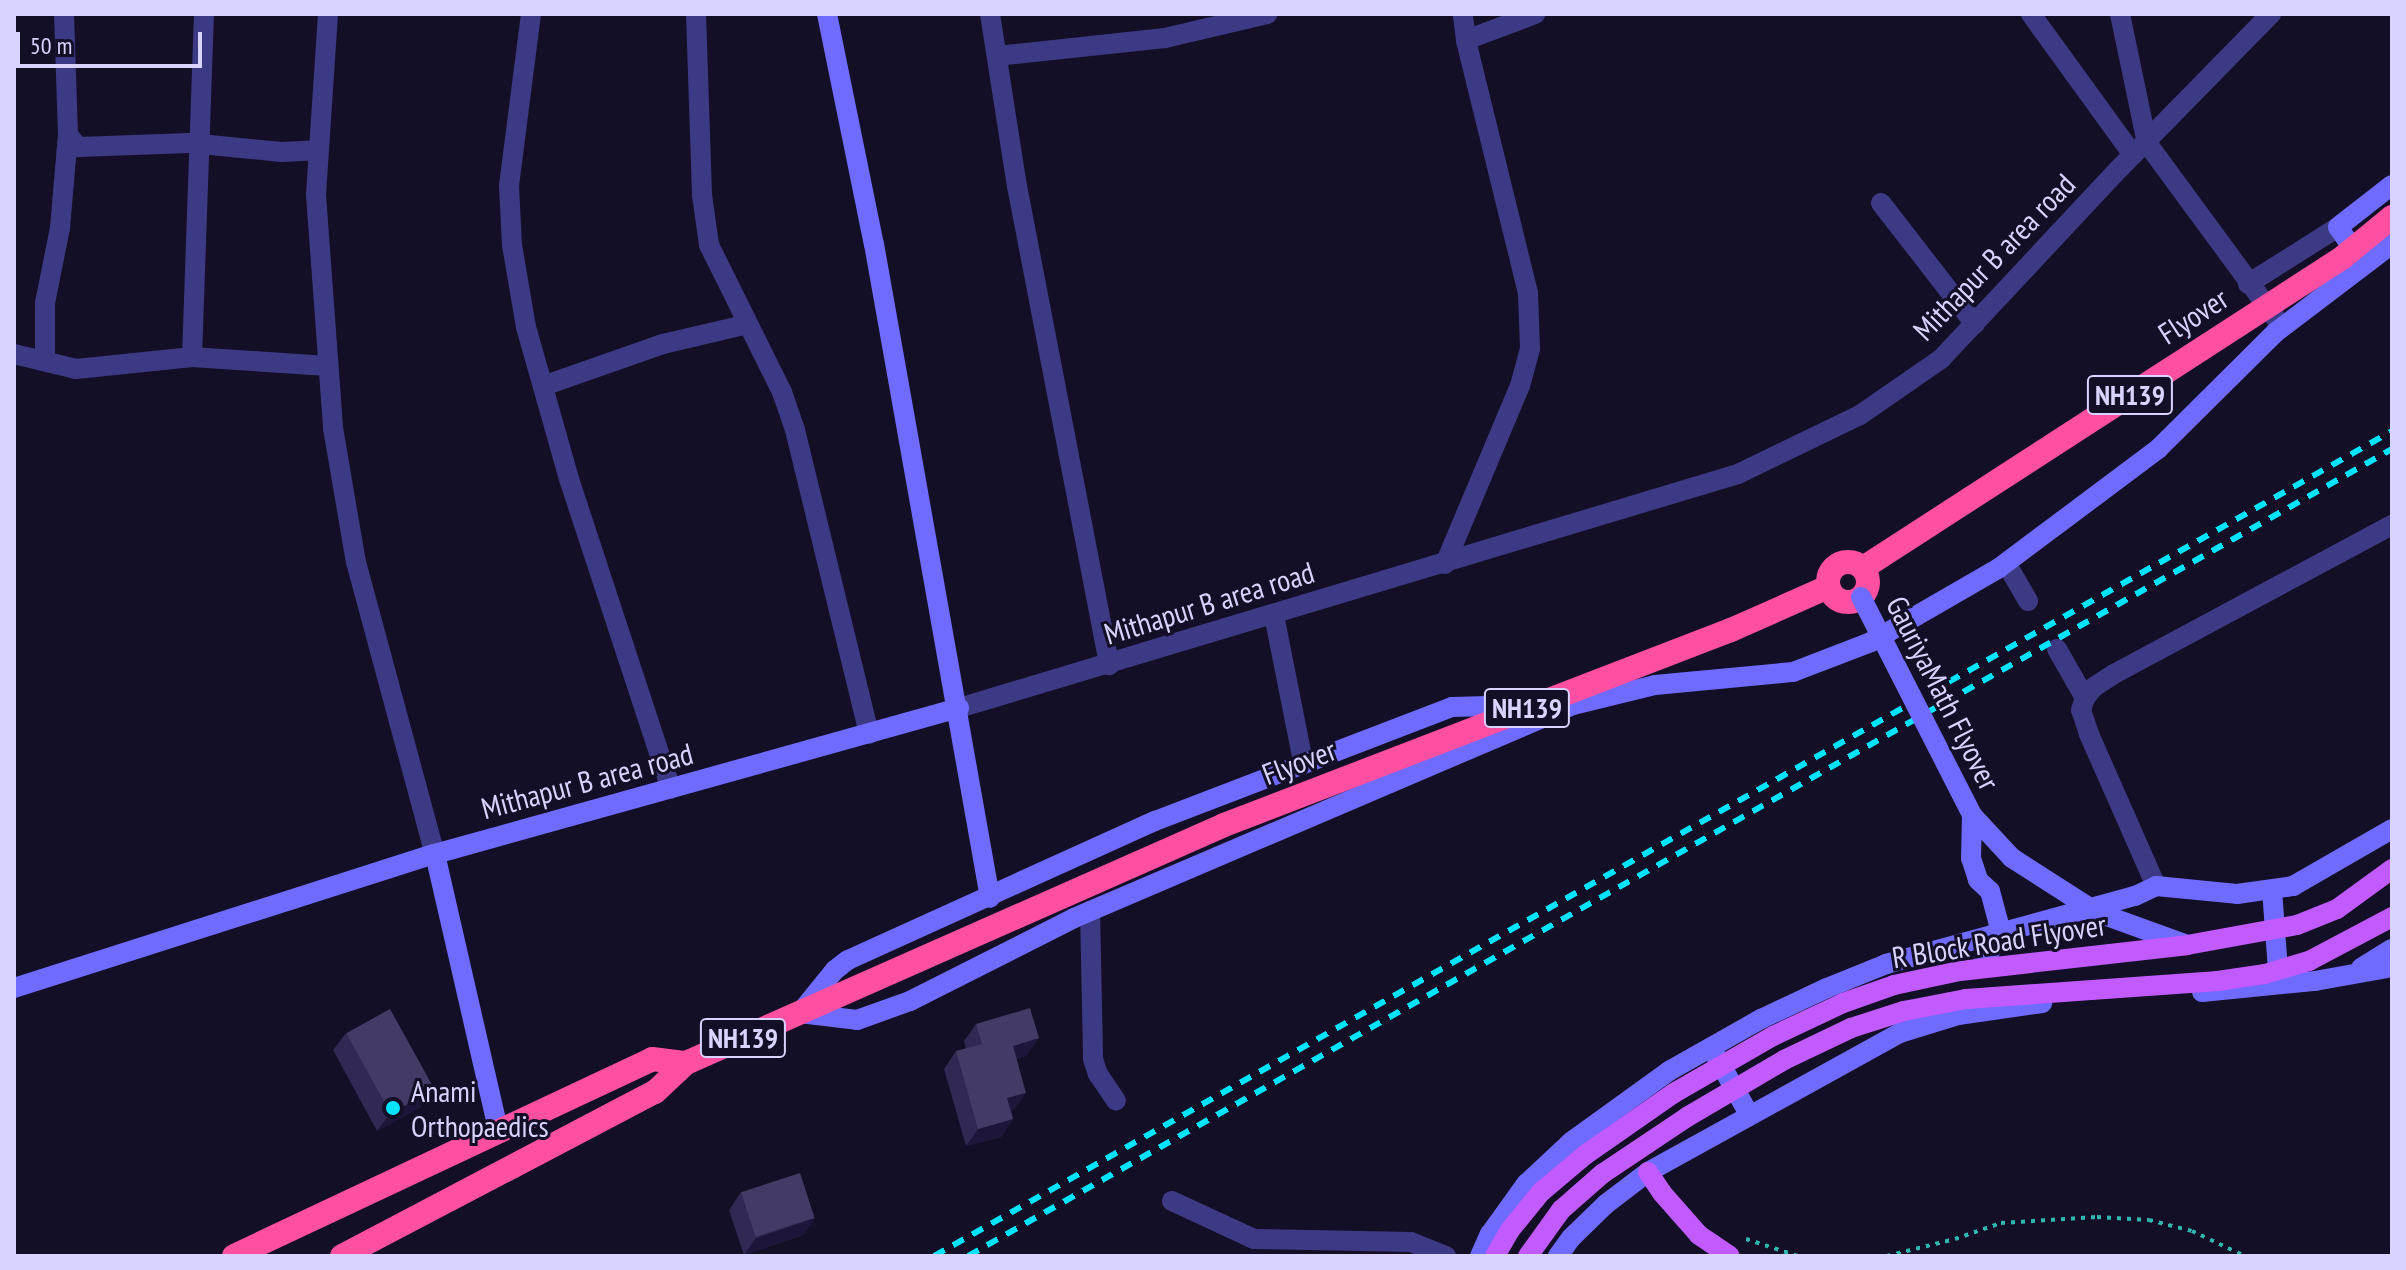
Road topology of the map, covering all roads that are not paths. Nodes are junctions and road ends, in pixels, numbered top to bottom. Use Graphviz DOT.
graph roads {
  1 [pos="64,14"];
  2 [pos="204,14"];
  3 [pos="328,14"];
  4 [pos="531,14"];
  5 [pos="696,14"];
  6 [pos="827,14"];
  7 [pos="990,14"];
  8 [pos="1267,14"];
  9 [pos="1463,14"];
  10 [pos="1535,14"];
  11 [pos="2031,14"];
  12 [pos="2120,14"];
  13 [pos="2271,14"];
  14 [pos="1466,40"];
  15 [pos="997,56"];
  16 [pos="68,135"];
  17 [pos="198,144"];
  18 [pos="2140,149"];
  19 [pos="317,150"];
  20 [pos="2392,185"];
  21 [pos="1881,203"];
  22 [pos="2392,217"];
  23 [pos="2338,227"];
  24 [pos="2392,244"];
  25 [pos="2364,265"];
  26 [pos="2248,284"];
  27 [pos="748,324"];
  28 [pos="1975,324"];
  29 [pos="2282,327"];
  30 [pos="14,354"];
  31 [pos="192,357"];
  32 [pos="45,361"];
  33 [pos="328,366"];
  34 [pos="543,386"];
  35 [pos="2392,525"];
  36 [pos="2006,563"];
  37 [pos="1445,564"];
  38 [pos="1863,568"];
  39 [pos="1828,587"];
  40 [pos="1861,597"];
  41 [pos="2028,601"];
  42 [pos="1274,615"];
  43 [pos="2057,649"];
  44 [pos="1109,665"];
  45 [pos="2085,698"];
  46 [pos="1573,705"];
  47 [pos="959,708"];
  48 [pos="869,734"];
  49 [pos="1303,762"];
  50 [pos="671,789"];
  51 [pos="1972,815"];
  52 [pos="2392,829"];
  53 [pos="435,854"];
  54 [pos="2392,869"];
  55 [pos="2156,886"];
  56 [pos="2272,890"];
  57 [pos="990,898"];
  58 [pos="1090,911"];
  59 [pos="2392,917"];
  60 [pos="2187,945"];
  61 [pos="2392,949"];
  62 [pos="2392,967"];
  63 [pos="1980,968"];
  64 [pos="2351,974"];
  65 [pos="2279,984"];
  66 [pos="14,988"];
  67 [pos="800,1013"];
  68 [pos="1711,1047"];
  69 [pos="686,1063"];
  70 [pos="1116,1101"];
  71 [pos="1749,1114"];
  72 [pos="498,1129"];
  73 [pos="508,1169"];
  74 [pos="1648,1172"];
  75 [pos="1172,1201"];
  76 [pos="234,1256"];
  77 [pos="342,1256"];
  78 [pos="1446,1256"];
  79 [pos="1480,1256"];
  80 [pos="1495,1256"];
  81 [pos="1528,1256"];
  82 [pos="1558,1256"];
  83 [pos="1730,1256"];
  1 -- 16 [label="street"];
  2 -- 17 [label="street"];
  3 -- 19 [label="street"];
  4 -- 34 [label="street"];
  5 -- 27 [label="street"];
  6 -- 47 [label="street"];
  7 -- 15 [label="street"];
  8 -- 15 [label="street"];
  9 -- 14 [label="street"];
  10 -- 14 [label="street"];
  11 -- 18 [label="street"];
  12 -- 18 [label="street"];
  13 -- 18 [label="street, Mithapur B area road"];
  14 -- 37 [label="street"];
  15 -- 44 [label="street"];
  16 -- 17 [label="street"];
  16 -- 32 [label="street"];
  17 -- 19 [label="street"];
  17 -- 31 [label="street"];
  18 -- 26 [label="street"];
  18 -- 28 [label="street, Mithapur B area road"];
  19 -- 33 [label="street"];
  20 -- 23 [label="street"];
  21 -- 28 [label="street"];
  22 -- 38 [label="highway, Flyover / NH139, bridge"];
  23 -- 25 [label="street"];
  23 -- 26 [label="street"];
  24 -- 25 [label="street"];
  25 -- 29 [label="street"];
  26 -- 29 [label="street"];
  27 -- 34 [label="street"];
  27 -- 48 [label="street"];
  28 -- 37 [label="street, Mithapur B area road"];
  29 -- 36 [label="street"];
  30 -- 32 [label="street"];
  31 -- 32 [label="street"];
  31 -- 33 [label="street"];
  33 -- 53 [label="street"];
  34 -- 50 [label="street"];
  35 -- 45 [label="street"];
  36 -- 41 [label="street"];
  36 -- 46 [label="street"];
  37 -- 42 [label="street, Mithapur B area road"];
  38 -- 39 [label="highway, Flyover"];
  38 -- 40 [label="highway"];
  39 -- 40 [label="highway"];
  39 -- 67 [label="highway, Flyover / NH139, bridge"];
  40 -- 51 [label="street, GauriyaMath Flyover, bridge"];
  42 -- 44 [label="street, Mithapur B area road"];
  42 -- 49 [label="street"];
  43 -- 45 [label="street"];
  44 -- 47 [label="street, Mithapur B area road"];
  45 -- 55 [label="street"];
  46 -- 49 [label="street"];
  46 -- 58 [label="street"];
  47 -- 48 [label="street, Mithapur B area road"];
  47 -- 57 [label="street"];
  48 -- 50 [label="street, Mithapur B area road"];
  49 -- 57 [label="street"];
  50 -- 53 [label="street, Mithapur B area road"];
  51 -- 60 [label="street, GauriyaMath Flyover, bridge"];
  51 -- 63 [label="street, GauriyaMath Flyover, bridge"];
  52 -- 56 [label="street"];
  53 -- 66 [label="street, Mithapur B area road"];
  53 -- 72 [label="street"];
  54 -- 60 [label="main road, R Block Road Flyover, bridge"];
  55 -- 56 [label="street"];
  55 -- 68 [label="street"];
  56 -- 65 [label="street"];
  57 -- 67 [label="street"];
  58 -- 67 [label="street"];
  58 -- 70 [label="street"];
  59 -- 81 [label="main road, R Block Road Flyover, bridge"];
  60 -- 63 [label="main road, R Block Road Flyover, bridge"];
  61 -- 64 [label="street"];
  62 -- 64 [label="street"];
  63 -- 80 [label="main road, R Block Road Flyover, bridge"];
  64 -- 65 [label="street"];
  65 -- 71 [label="street"];
  67 -- 69 [label="highway, NH139"];
  68 -- 71 [label="street"];
  68 -- 79 [label="street"];
  69 -- 72 [label="highway, NH139"];
  69 -- 73 [label="highway, NH139"];
  71 -- 74 [label="street"];
  72 -- 73 [label="highway"];
  72 -- 76 [label="highway, NH139"];
  73 -- 77 [label="highway, NH139"];
  74 -- 82 [label="street"];
  74 -- 83 [label="main road"];
  75 -- 78 [label="street"];
}
